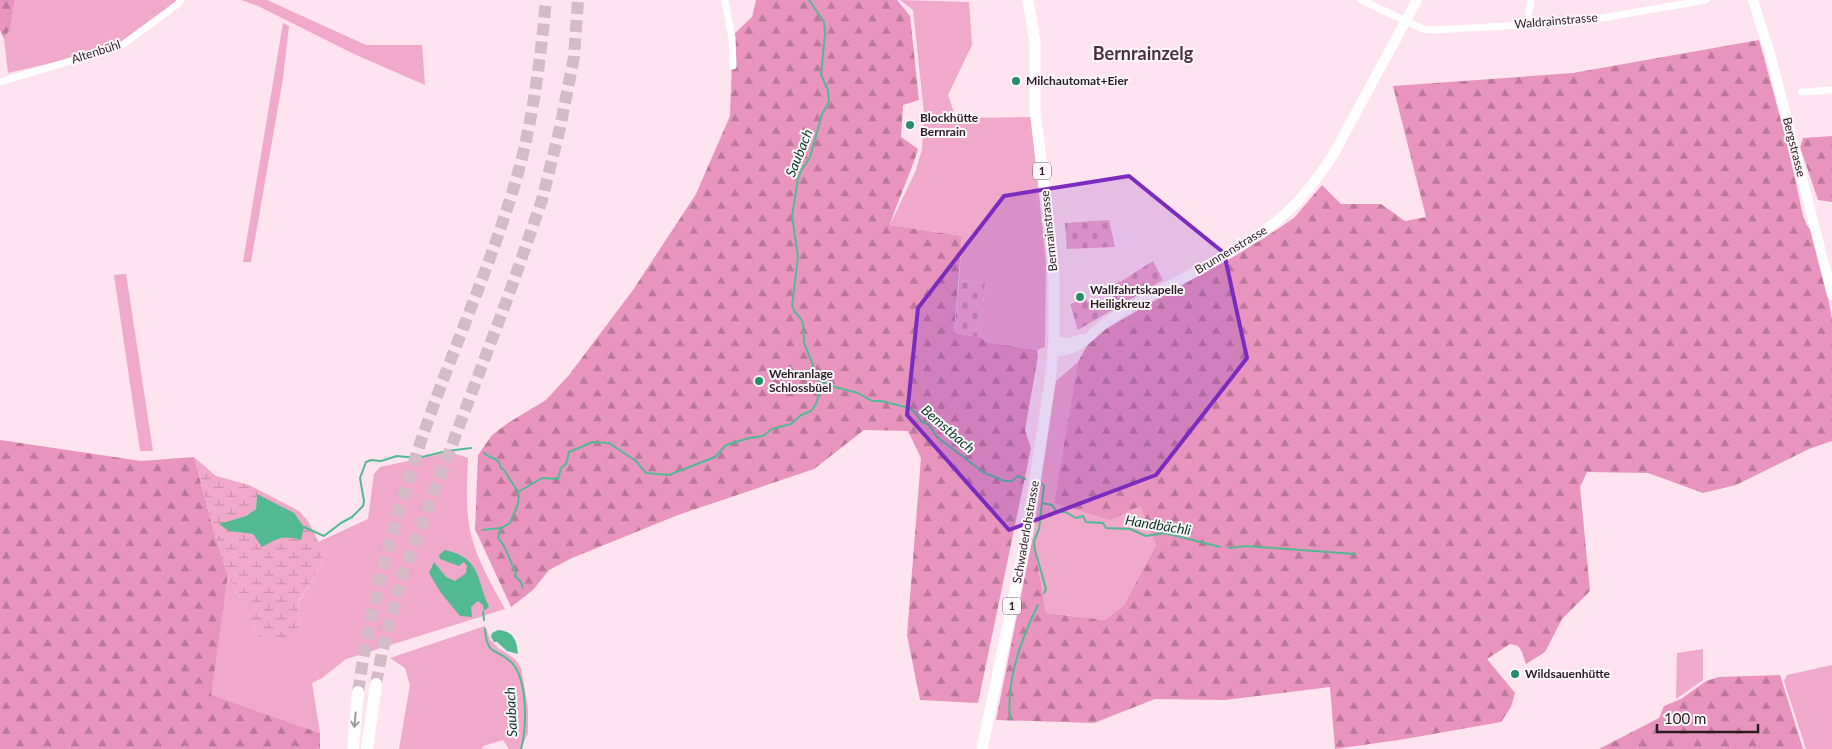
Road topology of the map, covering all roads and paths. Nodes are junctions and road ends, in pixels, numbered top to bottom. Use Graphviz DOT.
graph roads {
  1 [pos="180,0"];
  2 [pos="725,0"];
  3 [pos="1028,0"];
  4 [pos="1361,0"];
  5 [pos="1417,0"];
  6 [pos="1530,0"];
  7 [pos="1706,0"];
  8 [pos="1753,0"];
  9 [pos="1406,20"];
  10 [pos="1527,24"];
  11 [pos="733,66"];
  12 [pos="0,82"];
  13 [pos="1832,90"];
  14 [pos="1802,92"];
  15 [pos="1832,294"];
  16 [pos="1054,346"];
  17 [pos="1051,372"];
  18 [pos="376,684"];
  19 [pos="358,692"];
  20 [pos="353,749"];
  21 [pos="367,749"];
  22 [pos="982,749"];
  1 -- 12 [label="street, Altenbühl"];
  2 -- 11 [label="street"];
  3 -- 16 [label="main road, Bernrainstrasse / 1"];
  4 -- 9 [label="street, Waldrainstrasse"];
  5 -- 9 [label="main road, Brunnenstrasse"];
  6 -- 10 [label="street"];
  7 -- 10 [label="street, Waldrainstrasse"];
  8 -- 15 [label="main road, Bergstrasse"];
  9 -- 10 [label="street, Waldrainstrasse"];
  9 -- 16 [label="main road, Brunnenstrasse"];
  13 -- 14 [label="street"];
  16 -- 17 [label="main road, Bernrainstrasse / 1"];
  17 -- 22 [label="main road, Schwaderlohstrasse / 1"];
  18 -- 21 [label="highway"];
  19 -- 20 [label="highway, one-way"];
}
